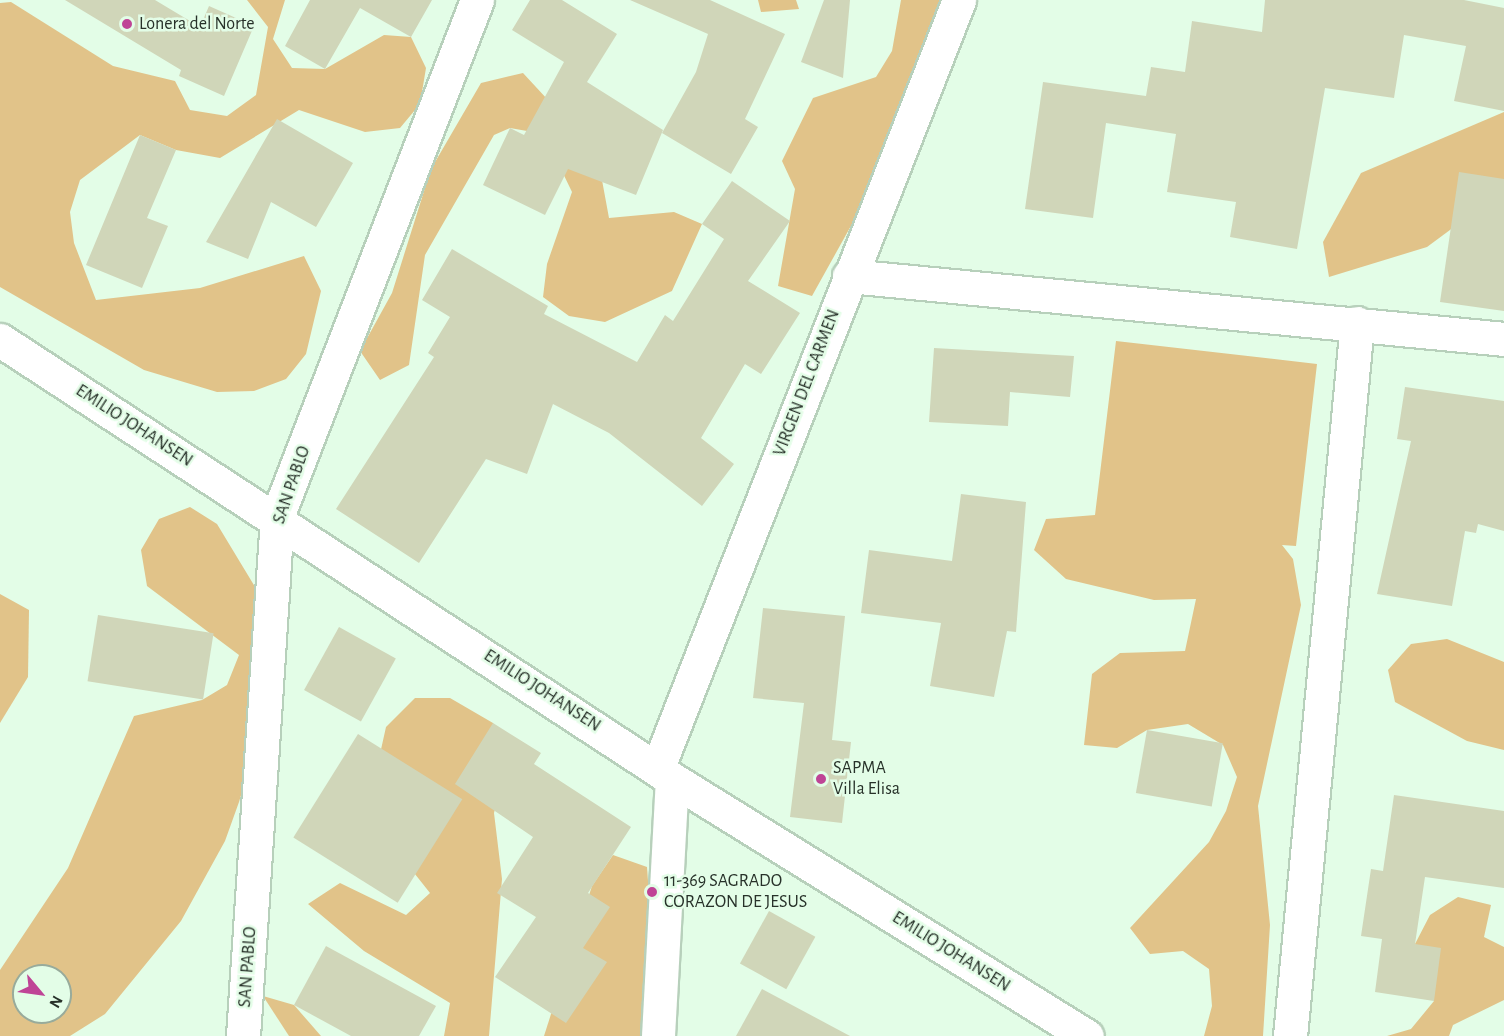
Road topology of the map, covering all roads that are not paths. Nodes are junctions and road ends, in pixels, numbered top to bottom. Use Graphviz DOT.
graph roads {
  1 [pos="477,0"];
  2 [pos="958,0"];
  3 [pos="849,276"];
  4 [pos="1357,323"];
  5 [pos="1504,339"];
  6 [pos="0,340"];
  7 [pos="277,517"];
  8 [pos="665,773"];
  9 [pos="243,1036"];
  10 [pos="658,1036"];
  11 [pos="1087,1036"];
  12 [pos="1290,1036"];
  1 -- 7 [label="street, SAN PABLO"];
  2 -- 3 [label="street, VIRGEN DEL CARMEN"];
  3 -- 4 [label="street"];
  3 -- 8 [label="street, VIRGEN DEL CARMEN"];
  4 -- 5 [label="street"];
  4 -- 12 [label="street"];
  6 -- 7 [label="street, EMILIO JOHANSEN"];
  7 -- 8 [label="street, EMILIO JOHANSEN"];
  7 -- 9 [label="street, SAN PABLO"];
  8 -- 10 [label="street, VIRGEN DEL CARMEN"];
  8 -- 11 [label="street, EMILIO JOHANSEN"];
}
